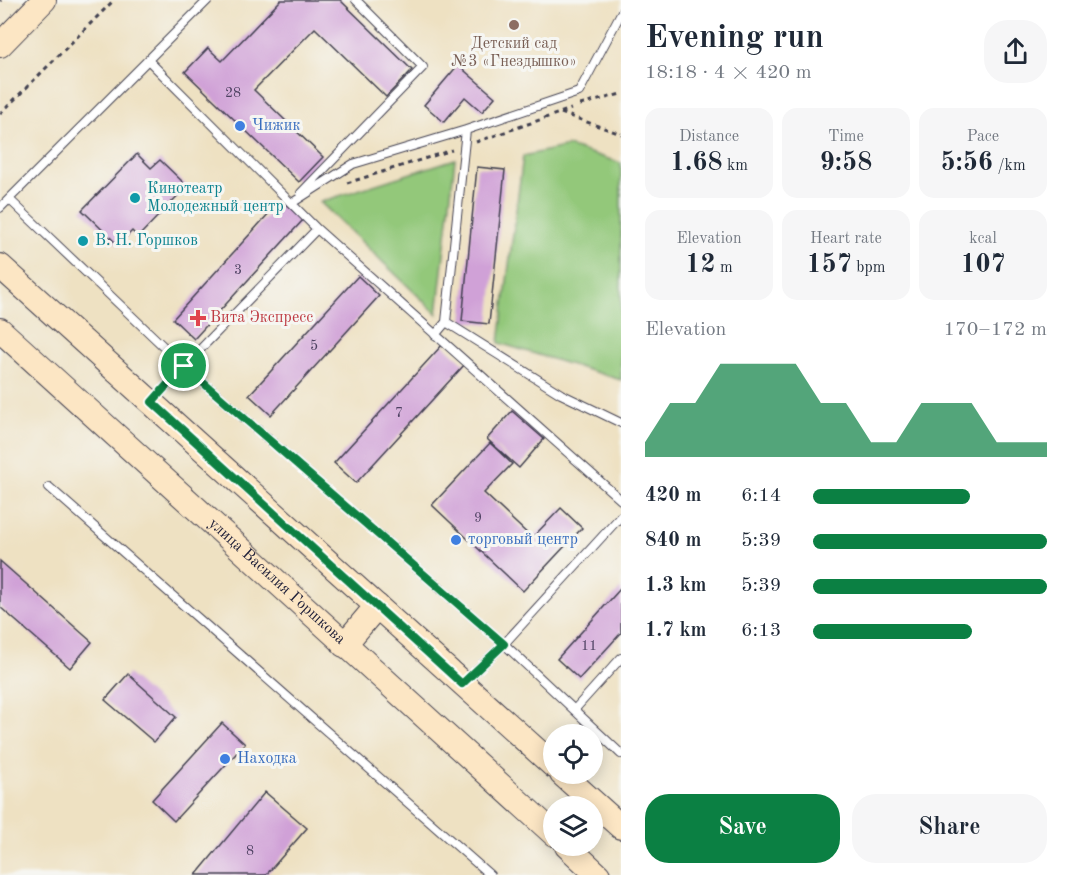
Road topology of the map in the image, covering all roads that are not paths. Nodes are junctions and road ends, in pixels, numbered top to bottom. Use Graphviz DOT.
graph roads {
  1 [pos="44,0"];
  2 [pos="208,0"];
  3 [pos="356,0"];
  4 [pos="621,14"];
  5 [pos="0,45"];
  6 [pos="148,60"];
  7 [pos="466,130"];
  8 [pos="9,199"];
  9 [pos="292,203"];
  10 [pos="0,208"];
  11 [pos="317,229"];
  12 [pos="4,278"];
  13 [pos="446,322"];
  14 [pos="0,330"];
  15 [pos="435,335"];
  16 [pos="184,366"];
  17 [pos="152,402"];
  18 [pos="621,423"];
  19 [pos="49,487"];
  20 [pos="621,500"];
  21 [pos="621,516"];
  22 [pos="377,606"];
  23 [pos="504,644"];
  24 [pos="344,645"];
  25 [pos="621,658"];
  26 [pos="462,684"];
  27 [pos="575,709"];
  28 [pos="621,754"];
  29 [pos="543,756"];
  30 [pos="573,784"];
  31 [pos="543,824"];
  32 [pos="621,827"];
  33 [pos="578,856"];
  34 [pos="490,875"];
  35 [pos="598,875"];
  1 -- 5 [label="main road"];
  2 -- 6 [label="lane"];
  3 -- 9 [label="lane"];
  4 -- 7 [label="lane"];
  6 -- 8 [label="lane"];
  6 -- 9 [label="lane"];
  7 -- 9 [label="lane"];
  7 -- 13 [label="lane"];
  8 -- 10 [label="lane"];
  8 -- 16 [label="lane"];
  9 -- 11 [label="lane"];
  11 -- 15 [label="lane"];
  11 -- 16 [label="lane"];
  12 -- 17 [label="main road"];
  13 -- 15 [label="lane"];
  13 -- 18 [label="lane"];
  14 -- 24 [label="main road, улица Василия Горшкова"];
  15 -- 20 [label="lane"];
  16 -- 17 [label="lane"];
  16 -- 23 [label="lane"];
  17 -- 22 [label="main road"];
  19 -- 34 [label="lane"];
  21 -- 23 [label="lane"];
  22 -- 24 [label="main road"];
  22 -- 26 [label="main road"];
  23 -- 26 [label="lane"];
  23 -- 27 [label="lane"];
  24 -- 31 [label="main road, улица Василия Горшкова"];
  25 -- 27 [label="lane"];
  26 -- 29 [label="main road"];
  27 -- 28 [label="lane"];
  30 -- 32 [label="main road"];
  33 -- 35 [label="main road"];
}
